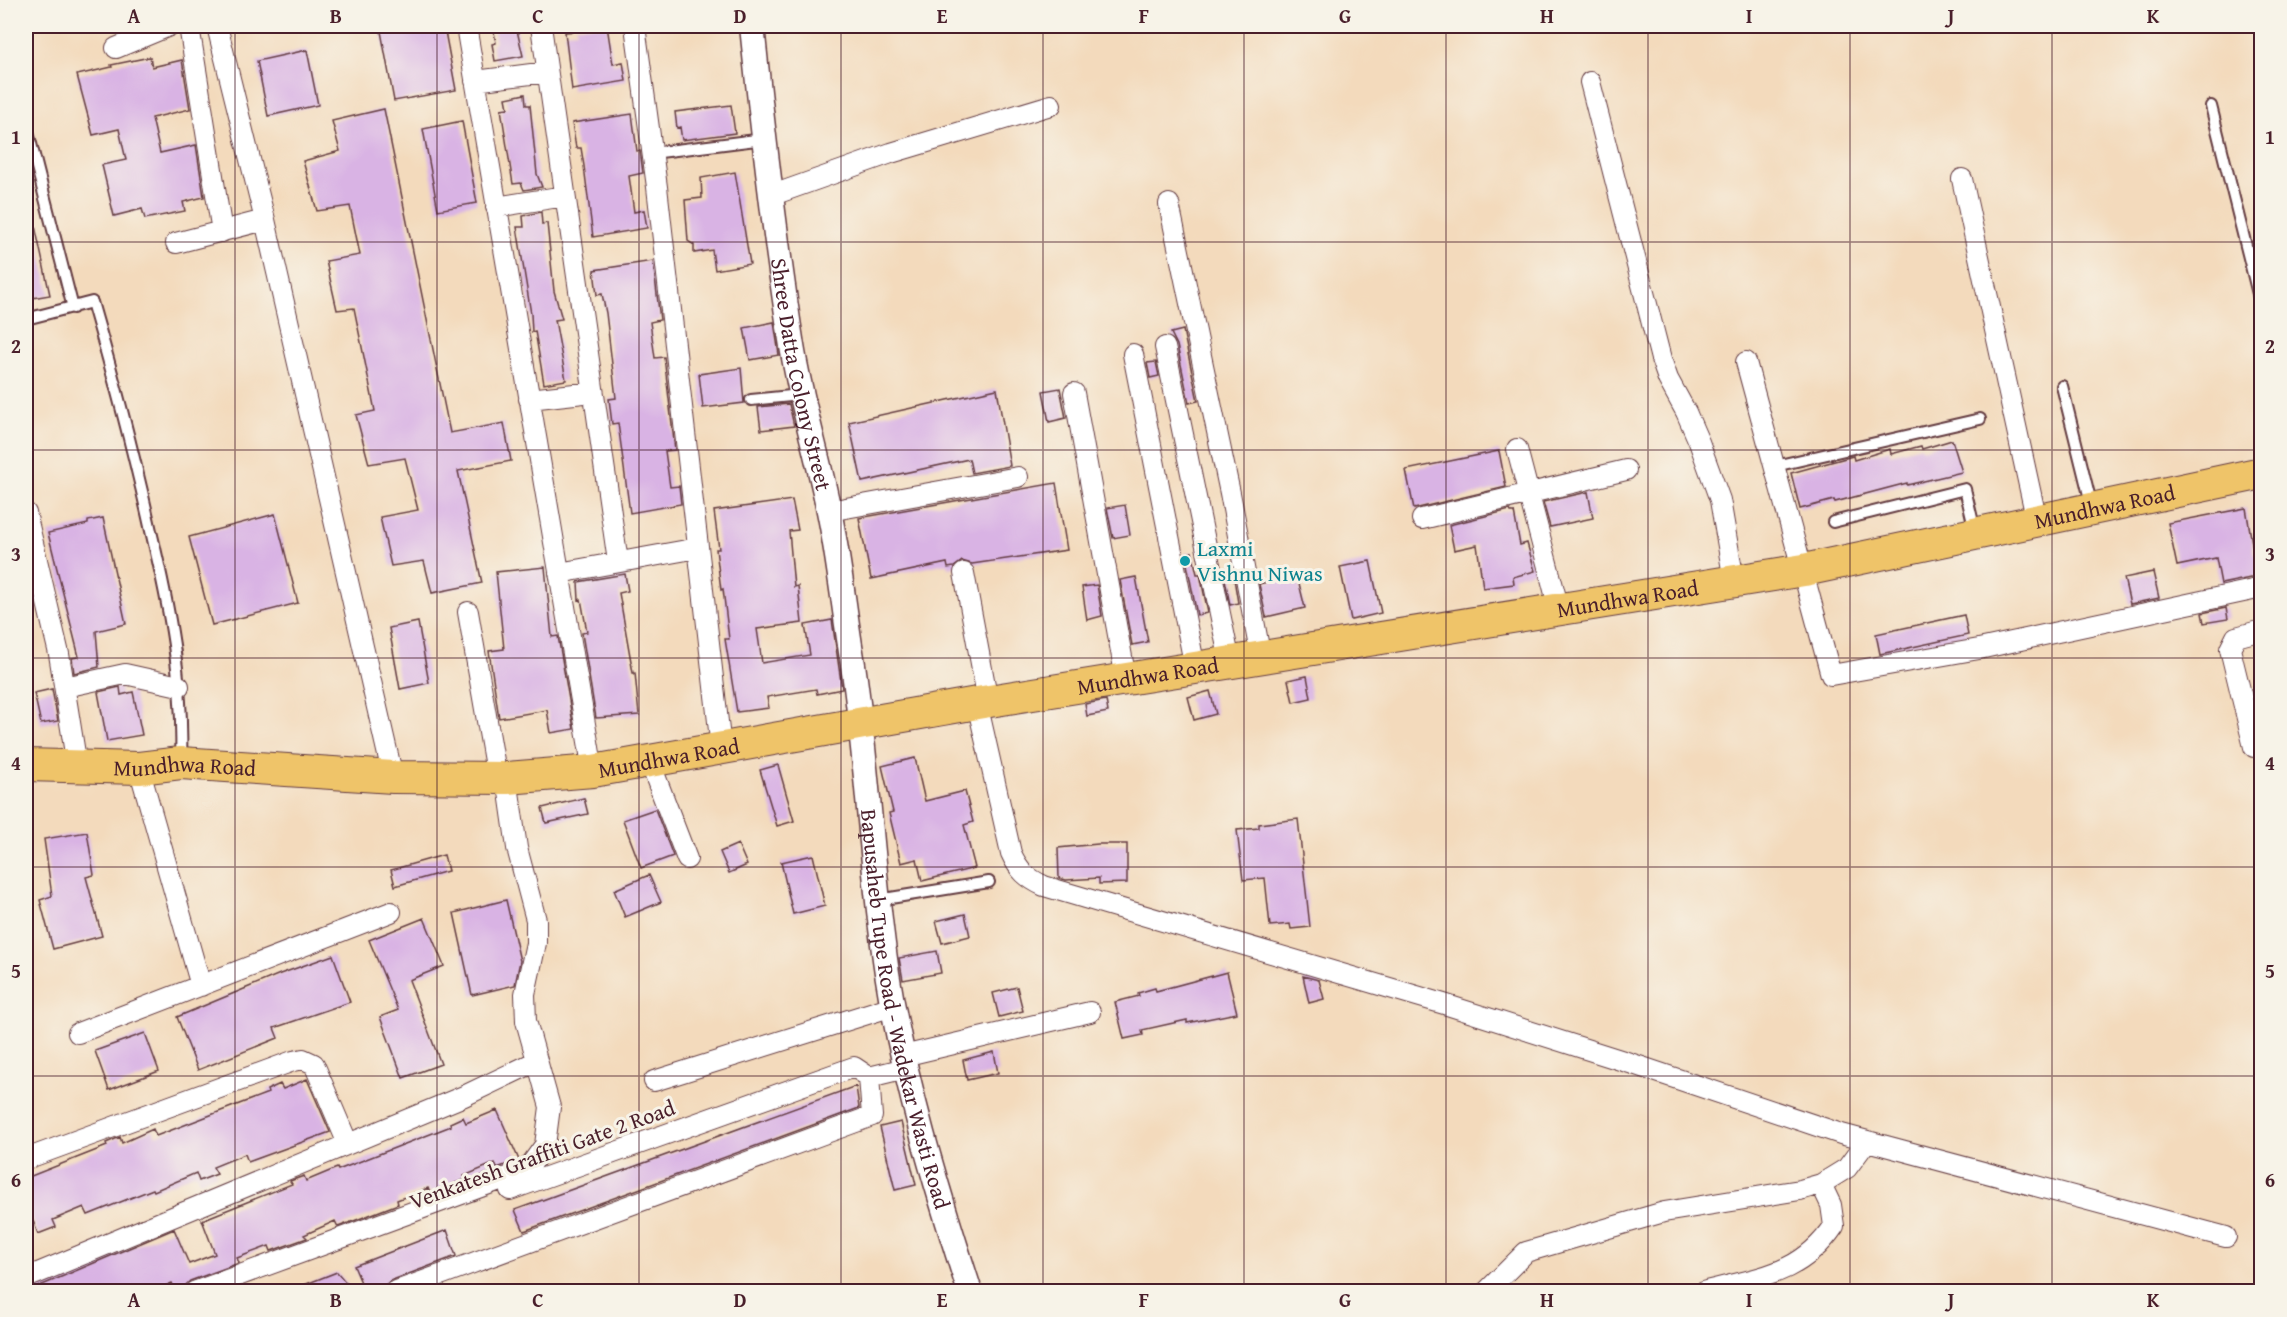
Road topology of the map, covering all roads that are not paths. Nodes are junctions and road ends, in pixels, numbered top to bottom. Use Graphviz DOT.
graph roads {
  1 [pos="169,26"];
  2 [pos="189,26"];
  3 [pos="217,26"];
  4 [pos="465,26"];
  5 [pos="541,26"];
  6 [pos="635,26"];
  7 [pos="752,26"];
  8 [pos="116,48"];
  9 [pos="547,72"];
  10 [pos="475,81"];
  11 [pos="1590,82"];
  12 [pos="1052,105"];
  13 [pos="2211,106"];
  14 [pos="26,124"];
  15 [pos="764,139"];
  16 [pos="652,153"];
  17 [pos="1962,179"];
  18 [pos="566,196"];
  19 [pos="770,196"];
  20 [pos="1169,204"];
  21 [pos="496,207"];
  22 [pos="265,220"];
  23 [pos="222,231"];
  24 [pos="176,243"];
  25 [pos="73,308"];
  26 [pos="2262,310"];
  27 [pos="26,319"];
  28 [pos="1165,347"];
  29 [pos="1133,354"];
  30 [pos="1746,362"];
  31 [pos="2062,386"];
  32 [pos="593,392"];
  33 [pos="1074,393"];
  34 [pos="801,395"];
  35 [pos="529,399"];
  36 [pos="751,400"];
  37 [pos="1980,419"];
  38 [pos="1517,449"];
  39 [pos="1775,466"];
  40 [pos="1626,470"];
  41 [pos="2262,473"];
  42 [pos="1018,477"];
  43 [pos="1529,495"];
  44 [pos="2093,510"];
  45 [pos="829,511"];
  46 [pos="26,513"];
  47 [pos="1422,519"];
  48 [pos="1833,522"];
  49 [pos="2037,522"];
  50 [pos="1976,534"];
  51 [pos="698,548"];
  52 [pos="618,562"];
  53 [pos="1804,570"];
  54 [pos="559,573"];
  55 [pos="964,573"];
  56 [pos="1734,581"];
  57 [pos="2262,588"];
  58 [pos="1559,609"];
  59 [pos="468,612"];
  60 [pos="2262,630"];
  61 [pos="1261,658"];
  62 [pos="1230,662"];
  63 [pos="1195,668"];
  64 [pos="1126,679"];
  65 [pos="179,686"];
  66 [pos="65,687"];
  67 [pos="983,702"];
  68 [pos="862,723"];
  69 [pos="2254,747"];
  70 [pos="721,748"];
  71 [pos="29,760"];
  72 [pos="650,760"];
  73 [pos="181,764"];
  74 [pos="77,766"];
  75 [pos="139,768"];
  76 [pos="593,771"];
  77 [pos="393,777"];
  78 [pos="502,778"];
  79 [pos="687,859"];
  80 [pos="989,882"];
  81 [pos="878,900"];
  82 [pos="391,912"];
  83 [pos="201,986"];
  84 [pos="893,1006"];
  85 [pos="1090,1012"];
  86 [pos="78,1034"];
  87 [pos="537,1061"];
  88 [pos="904,1062"];
  89 [pos="869,1077"];
  90 [pos="654,1081"];
  91 [pos="1867,1141"];
  92 [pos="348,1144"];
  93 [pos="26,1159"];
  94 [pos="1821,1184"];
  95 [pos="2226,1237"];
  96 [pos="26,1276"];
  97 [pos="194,1292"];
  98 [pos="230,1292"];
  99 [pos="394,1292"];
  100 [pos="970,1292"];
  101 [pos="1486,1292"];
  102 [pos="1703,1292"];
  1 -- 8 [label="street"];
  2 -- 23 [label="street"];
  3 -- 22 [label="street"];
  4 -- 10 [label="street"];
  5 -- 9 [label="street"];
  6 -- 16 [label="street"];
  7 -- 15 [label="street, Shree Datta Colony Street"];
  9 -- 10 [label="street"];
  9 -- 18 [label="street"];
  10 -- 21 [label="street"];
  11 -- 56 [label="street"];
  12 -- 19 [label="street"];
  13 -- 26 [label="lane"];
  14 -- 25 [label="lane"];
  15 -- 16 [label="lane"];
  15 -- 19 [label="street, Shree Datta Colony Street"];
  16 -- 51 [label="street"];
  17 -- 49 [label="street"];
  18 -- 21 [label="street"];
  18 -- 32 [label="street"];
  19 -- 34 [label="street, Shree Datta Colony Street"];
  20 -- 61 [label="street"];
  21 -- 35 [label="street"];
  22 -- 23 [label="street"];
  22 -- 77 [label="street"];
  23 -- 24 [label="street"];
  25 -- 27 [label="lane"];
  25 -- 65 [label="lane"];
  28 -- 62 [label="street"];
  29 -- 63 [label="street"];
  30 -- 39 [label="street"];
  31 -- 44 [label="lane"];
  32 -- 35 [label="street"];
  32 -- 52 [label="street"];
  33 -- 64 [label="street"];
  34 -- 36 [label="lane"];
  34 -- 45 [label="street, Shree Datta Colony Street"];
  35 -- 54 [label="street"];
  37 -- 39 [label="lane"];
  38 -- 43 [label="street"];
  39 -- 53 [label="street"];
  40 -- 43 [label="street"];
  41 -- 44 [label="main road, Mundhwa Road"];
  42 -- 45 [label="street"];
  43 -- 47 [label="street"];
  43 -- 58 [label="street"];
  44 -- 49 [label="main road, Mundhwa Road"];
  45 -- 68 [label="street, Shree Datta Colony Street"];
  46 -- 66 [label="street"];
  48 -- 50 [label="lane"];
  49 -- 50 [label="main road, Mundhwa Road"];
  50 -- 53 [label="main road, Mundhwa Road"];
  51 -- 52 [label="street"];
  51 -- 70 [label="street"];
  52 -- 54 [label="street"];
  53 -- 56 [label="main road, Mundhwa Road"];
  53 -- 57 [label="street"];
  54 -- 76 [label="street"];
  55 -- 67 [label="street"];
  56 -- 58 [label="main road, Mundhwa Road"];
  58 -- 61 [label="main road, Mundhwa Road"];
  59 -- 78 [label="street"];
  60 -- 69 [label="street"];
  61 -- 62 [label="main road, Mundhwa Road"];
  62 -- 63 [label="main road, Mundhwa Road"];
  63 -- 64 [label="main road, Mundhwa Road"];
  64 -- 67 [label="main road, Mundhwa Road"];
  65 -- 66 [label="street"];
  65 -- 73 [label="lane"];
  66 -- 74 [label="street"];
  67 -- 68 [label="main road, Mundhwa Road"];
  67 -- 91 [label="street"];
  68 -- 70 [label="main road, Mundhwa Road"];
  68 -- 81 [label="street, Bapusaheb Tupe Road - Wadekar Wasti Road"];
  70 -- 72 [label="main road, Mundhwa Road"];
  71 -- 74 [label="main road, Mundhwa Road"];
  72 -- 76 [label="main road, Mundhwa Road"];
  72 -- 79 [label="street"];
  73 -- 75 [label="main road, Mundhwa Road"];
  73 -- 77 [label="main road, Mundhwa Road"];
  74 -- 75 [label="main road, Mundhwa Road"];
  75 -- 83 [label="street"];
  76 -- 78 [label="main road, Mundhwa Road"];
  77 -- 78 [label="main road, Mundhwa Road"];
  78 -- 87 [label="street"];
  80 -- 81 [label="lane"];
  81 -- 84 [label="street, Bapusaheb Tupe Road - Wadekar Wasti Road"];
  82 -- 83 [label="street"];
  83 -- 86 [label="street"];
  84 -- 88 [label="street, Bapusaheb Tupe Road - Wadekar Wasti Road"];
  84 -- 90 [label="street"];
  85 -- 88 [label="street, Venkatesh Graffiti Gate 2 Road"];
  87 -- 92 [label="street"];
  87 -- 97 [label="street"];
  88 -- 89 [label="street, Venkatesh Graffiti Gate 2 Road"];
  88 -- 100 [label="street, Bapusaheb Tupe Road - Wadekar Wasti Road"];
  89 -- 98 [label="street, Venkatesh Graffiti Gate 2 Road"];
  89 -- 99 [label="street"];
  91 -- 94 [label="street"];
  91 -- 95 [label="street"];
  92 -- 93 [label="street"];
  92 -- 96 [label="street"];
  94 -- 101 [label="street"];
  94 -- 102 [label="street"];
}
